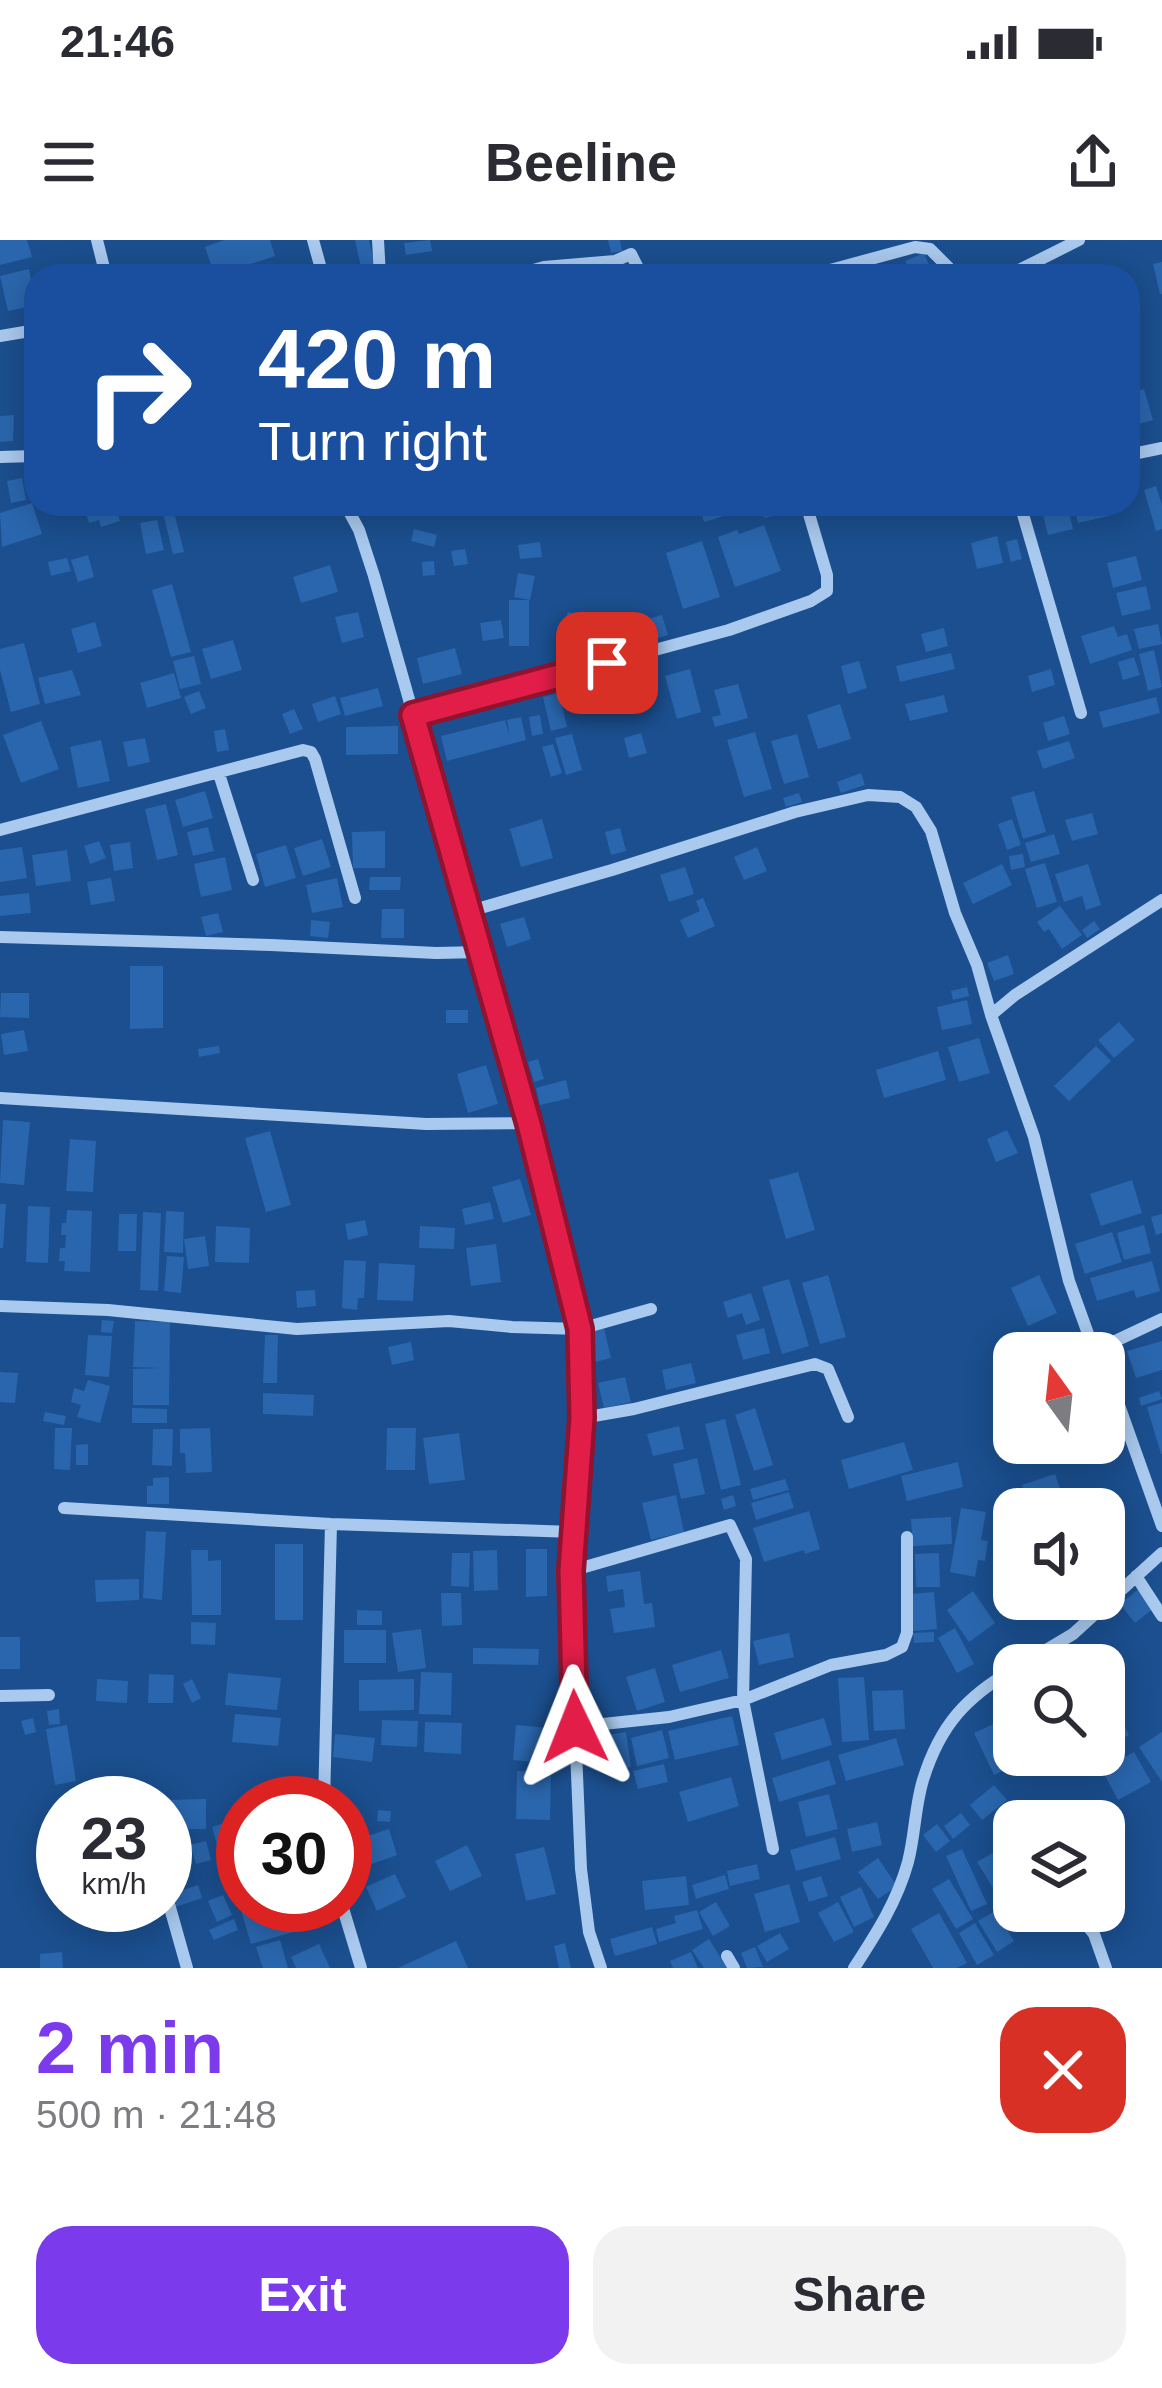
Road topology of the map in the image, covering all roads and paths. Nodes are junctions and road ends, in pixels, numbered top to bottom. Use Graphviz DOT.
graph roads {
  1 [pos="1078,240"];
  2 [pos="572,264"];
  3 [pos="636,264"];
  4 [pos="852,264"];
  5 [pos="946,264"];
  6 [pos="1031,264"];
  7 [pos="350,516"];
  8 [pos="810,516"];
  9 [pos="1024,516"];
  10 [pos="1082,712"];
  11 [pos="413,715"];
  12 [pos="219,774"];
  13 [pos="0,830"];
  14 [pos="253,880"];
  15 [pos="355,898"];
  16 [pos="1162,900"];
  17 [pos="470,910"];
  18 [pos="0,937"];
  19 [pos="481,952"];
  20 [pos="991,1015"];
  21 [pos="0,1098"];
  22 [pos="529,1124"];
  23 [pos="0,1306"];
  24 [pos="651,1309"];
  25 [pos="1162,1319"];
  26 [pos="580,1329"];
  27 [pos="1088,1332"];
  28 [pos="1125,1337"];
  29 [pos="848,1417"];
  30 [pos="582,1418"];
  31 [pos="1125,1422"];
  32 [pos="64,1508"];
  33 [pos="331,1524"];
  34 [pos="1162,1526"];
  35 [pos="574,1532"];
  36 [pos="907,1537"];
  37 [pos="1162,1552"];
  38 [pos="571,1571"];
  39 [pos="1136,1576"];
  40 [pos="1162,1616"];
  41 [pos="1056,1644"];
  42 [pos="993,1681"];
  43 [pos="49,1695"];
  44 [pos="0,1696"];
  45 [pos="743,1700"];
  46 [pos="575,1727"];
  47 [pos="325,1776"];
  48 [pos="773,1850"];
  49 [pos="177,1932"];
  50 [pos="350,1932"];
  51 [pos="1092,1932"];
  52 [pos="187,1968"];
  53 [pos="361,1968"];
  54 [pos="601,1968"];
  55 [pos="854,1968"];
  56 [pos="1106,1968"];
  1 -- 6 [label="street"];
  2 -- 3 [label="street"];
  4 -- 5 [label="street"];
  7 -- 11 [label="street"];
  8 -- 11 [label="street"];
  9 -- 10 [label="street"];
  11 -- 17 [label="street"];
  12 -- 13 [label="street"];
  12 -- 14 [label="street"];
  12 -- 15 [label="street"];
  16 -- 20 [label="street"];
  17 -- 19 [label="street"];
  17 -- 20 [label="street"];
  18 -- 19 [label="street"];
  19 -- 22 [label="street"];
  20 -- 27 [label="street"];
  21 -- 22 [label="street"];
  22 -- 26 [label="street"];
  23 -- 26 [label="street"];
  24 -- 26 [label="street"];
  25 -- 28 [label="street"];
  26 -- 30 [label="street"];
  29 -- 30 [label="street"];
  30 -- 35 [label="street"];
  31 -- 34 [label="street"];
  32 -- 33 [label="street"];
  33 -- 35 [label="street"];
  33 -- 47 [label="street"];
  35 -- 38 [label="street"];
  36 -- 45 [label="street"];
  37 -- 39 [label="street"];
  38 -- 45 [label="street"];
  38 -- 46 [label="street"];
  39 -- 40 [label="street"];
  39 -- 41 [label="street"];
  42 -- 55 [label="street"];
  43 -- 44 [label="street"];
  45 -- 46 [label="street"];
  45 -- 48 [label="street"];
  46 -- 54 [label="street"];
  49 -- 52 [label="street"];
  50 -- 53 [label="street"];
  51 -- 56 [label="street"];
}
